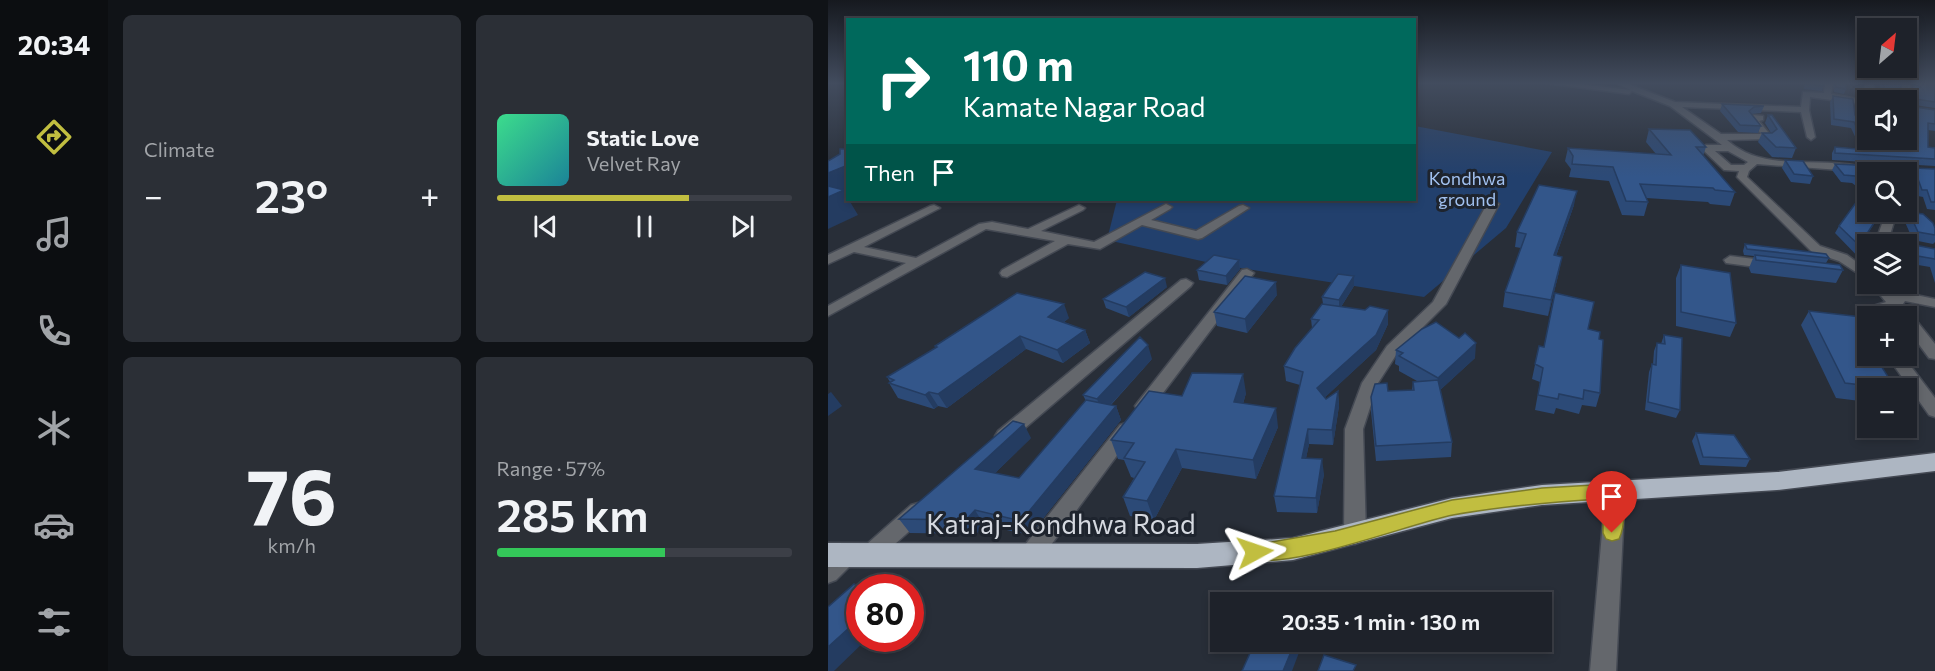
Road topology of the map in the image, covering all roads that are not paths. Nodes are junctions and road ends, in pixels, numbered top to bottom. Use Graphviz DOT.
graph roads {
  1 [pos="1687,114"];
  2 [pos="1806,114"];
  3 [pos="1784,119"];
  4 [pos="1719,137"];
  5 [pos="1811,137"];
  6 [pos="1730,148"];
  7 [pos="1751,165"];
  8 [pos="1857,168"];
  9 [pos="1493,204"];
  10 [pos="1166,207"];
  11 [pos="934,208"];
  12 [pos="1079,208"];
  13 [pos="1243,208"];
  14 [pos="1141,221"];
  15 [pos="1029,233"];
  16 [pos="1065,242"];
  17 [pos="852,248"];
  18 [pos="828,260"];
  19 [pos="1730,260"];
  20 [pos="917,262"];
  21 [pos="1787,266"];
  22 [pos="1857,268"];
  23 [pos="1844,272"];
  24 [pos="1007,273"];
  25 [pos="1247,273"];
  26 [pos="1857,275"];
  27 [pos="1186,283"];
  28 [pos="1901,294"];
  29 [pos="1935,303"];
  30 [pos="1881,306"];
  31 [pos="828,312"];
  32 [pos="1917,331"];
  33 [pos="1935,354"];
  34 [pos="1902,366"];
  35 [pos="1935,411"];
  36 [pos="990,448"];
  37 [pos="1935,462"];
  38 [pos="1611,491"];
  39 [pos="929,501"];
  40 [pos="1355,535"];
  41 [pos="848,555"];
  42 [pos="1029,557"];
  43 [pos="828,573"];
  44 [pos="1603,671"];
  1 -- 4 [label="street"];
  2 -- 5 [label="street"];
  3 -- 4 [label="street"];
  4 -- 6 [label="street"];
  6 -- 7 [label="street"];
  6 -- 7 [label="street"];
  7 -- 8 [label="street"];
  7 -- 22 [label="street"];
  9 -- 40 [label="street"];
  10 -- 14 [label="street"];
  11 -- 17 [label="street"];
  12 -- 15 [label="street"];
  13 -- 14 [label="street"];
  14 -- 16 [label="street"];
  15 -- 16 [label="street"];
  15 -- 20 [label="street"];
  16 -- 24 [label="street"];
  17 -- 18 [label="street"];
  17 -- 20 [label="street"];
  19 -- 21 [label="street"];
  20 -- 31 [label="street"];
  23 -- 26 [label="street"];
  25 -- 42 [label="street"];
  27 -- 36 [label="street"];
  28 -- 29 [label="street"];
  28 -- 30 [label="street"];
  32 -- 33 [label="street"];
  34 -- 35 [label="street"];
  37 -- 38 [label="highway, Katraj-Kondhwa Road"];
  38 -- 40 [label="highway, Katraj-Kondhwa Road"];
  38 -- 44 [label="street"];
  39 -- 41 [label="street"];
  40 -- 42 [label="highway, Katraj-Kondhwa Road"];
  41 -- 42 [label="highway, Katraj-Kondhwa Road"];
  41 -- 43 [label="street"];
}
